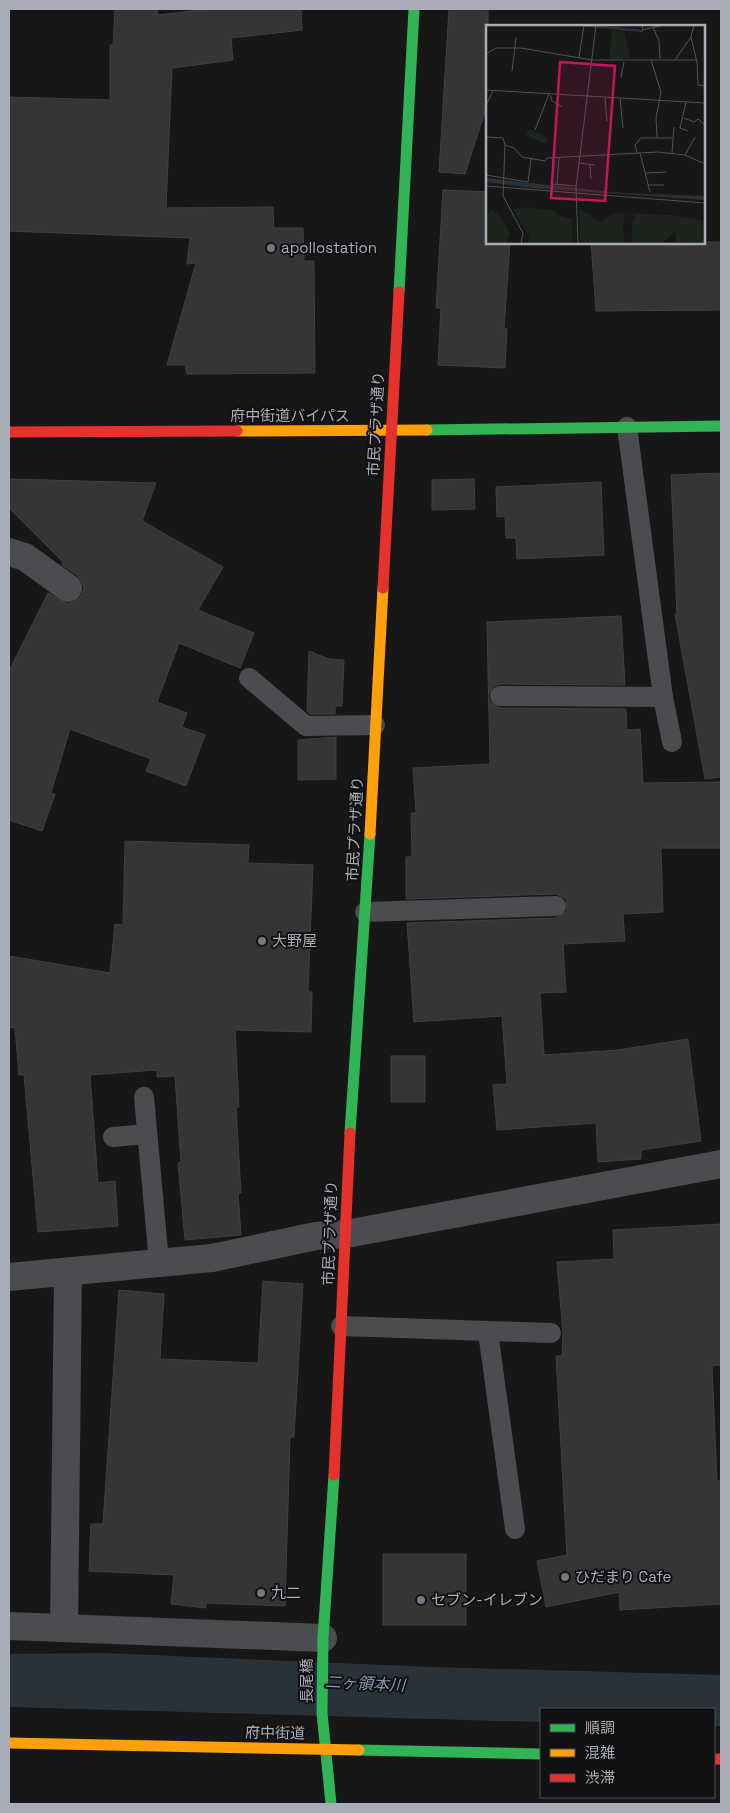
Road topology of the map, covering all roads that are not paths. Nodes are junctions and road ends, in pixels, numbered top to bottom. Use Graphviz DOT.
graph roads {
  1 [pos="414,9"];
  2 [pos="721,426"];
  3 [pos="627,427"];
  4 [pos="391,430"];
  5 [pos="9,432"];
  6 [pos="9,552"];
  7 [pos="68,588"];
  8 [pos="249,678"];
  9 [pos="500,696"];
  10 [pos="663,697"];
  11 [pos="375,725"];
  12 [pos="672,742"];
  13 [pos="556,906"];
  14 [pos="365,912"];
  15 [pos="144,1097"];
  16 [pos="147,1134"];
  17 [pos="113,1137"];
  18 [pos="721,1164"];
  19 [pos="346,1234"];
  20 [pos="159,1262"];
  21 [pos="68,1273"];
  22 [pos="9,1277"];
  23 [pos="341,1326"];
  24 [pos="488,1332"];
  25 [pos="551,1333"];
  26 [pos="515,1529"];
  27 [pos="9,1626"];
  28 [pos="64,1628"];
  29 [pos="322,1644"];
  30 [pos="9,1743"];
  31 [pos="326,1749"];
  32 [pos="540,1754"];
  33 [pos="331,1804"];
  1 -- 4 [label="street, 市民プラザ通り"];
  2 -- 3 [label="street, 府中街道バイパス"];
  3 -- 4 [label="street, 府中街道バイパス"];
  3 -- 10 [label="lane"];
  4 -- 5 [label="street, 府中街道バイパス"];
  4 -- 11 [label="street, 市民プラザ通り"];
  6 -- 7 [label="street"];
  8 -- 11 [label="lane"];
  9 -- 10 [label="lane"];
  10 -- 12 [label="lane"];
  11 -- 14 [label="street, 市民プラザ通り"];
  13 -- 14 [label="lane"];
  14 -- 19 [label="street, 市民プラザ通り"];
  15 -- 16 [label="lane"];
  16 -- 17 [label="lane"];
  16 -- 20 [label="lane"];
  18 -- 19 [label="street"];
  19 -- 20 [label="street"];
  19 -- 23 [label="street, 市民プラザ通り"];
  20 -- 21 [label="street"];
  21 -- 22 [label="street"];
  21 -- 28 [label="street"];
  23 -- 24 [label="lane"];
  23 -- 29 [label="street, 市民プラザ通り"];
  24 -- 25 [label="lane"];
  24 -- 26 [label="lane"];
  27 -- 28 [label="street"];
  28 -- 29 [label="street"];
  29 -- 31 [label="street, 長尾橋"];
  30 -- 31 [label="street, 府中街道"];
  31 -- 32 [label="street, 府中街道"];
  31 -- 33 [label="street"];
}
